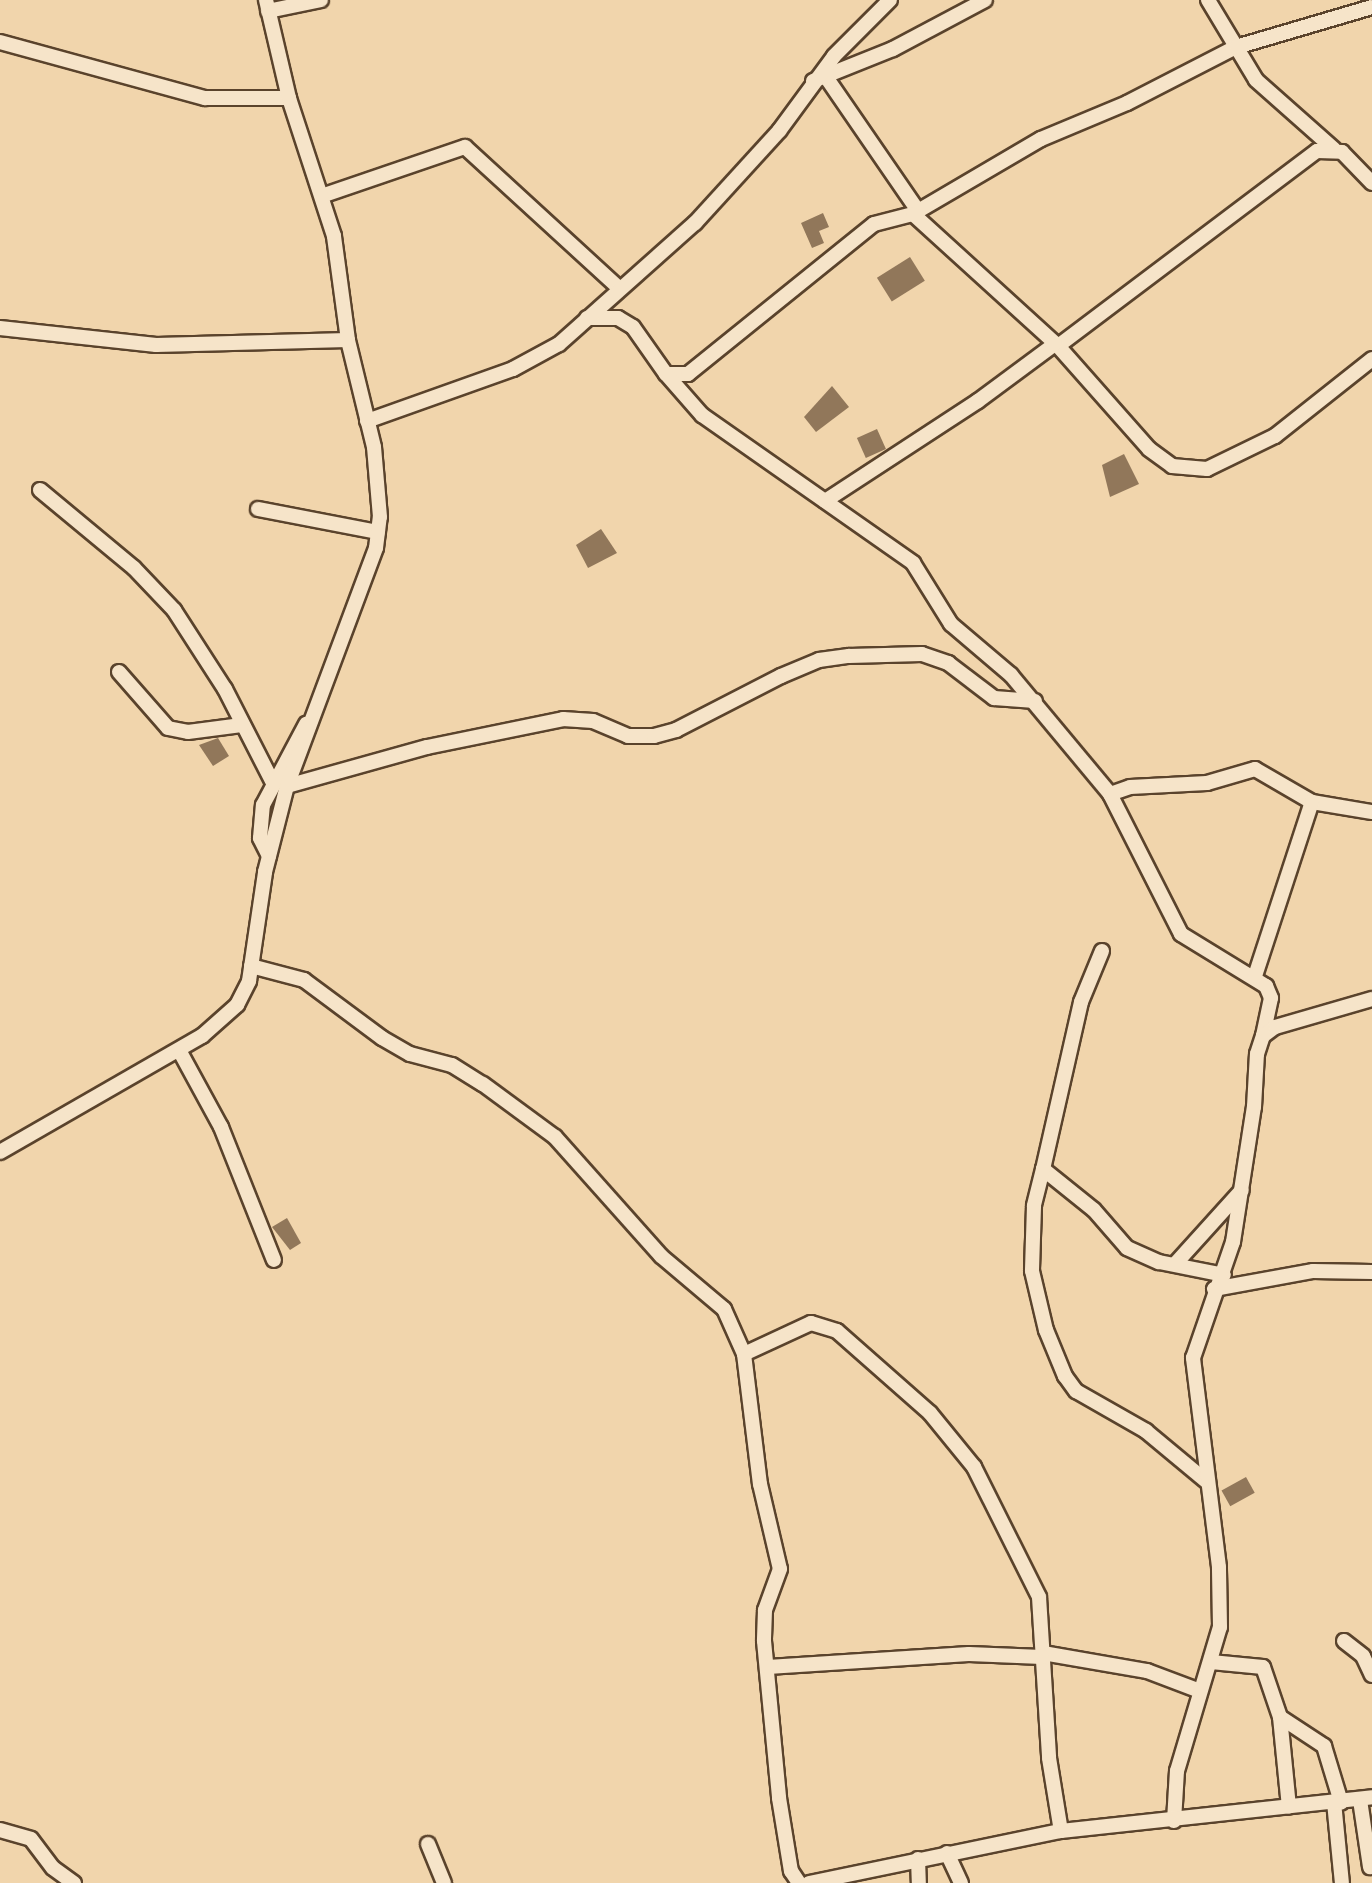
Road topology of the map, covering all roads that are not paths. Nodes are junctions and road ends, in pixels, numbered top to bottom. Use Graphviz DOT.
graph roads {
  1 [pos="321,0"];
  2 [pos="890,0"];
  3 [pos="985,0"];
  4 [pos="1208,0"];
  5 [pos="267,6"];
  6 [pos="1372,7"];
  7 [pos="0,42"];
  8 [pos="1236,47"];
  9 [pos="820,79"];
  10 [pos="289,98"];
  11 [pos="1334,149"];
  12 [pos="1372,183"];
  13 [pos="324,195"];
  14 [pos="915,212"];
  15 [pos="620,289"];
  16 [pos="587,318"];
  17 [pos="0,328"];
  18 [pos="348,340"];
  19 [pos="1057,345"];
  20 [pos="1372,359"];
  21 [pos="666,374"];
  22 [pos="367,421"];
  23 [pos="40,490"];
  24 [pos="825,501"];
  25 [pos="258,509"];
  26 [pos="378,532"];
  27 [pos="119,672"];
  28 [pos="1035,701"];
  29 [pos="242,725"];
  30 [pos="279,783"];
  31 [pos="1110,794"];
  32 [pos="1312,802"];
  33 [pos="1372,812"];
  34 [pos="1102,951"];
  35 [pos="251,966"];
  36 [pos="1255,976"];
  37 [pos="1271,998"];
  38 [pos="1372,999"];
  39 [pos="1298,1017"];
  40 [pos="1263,1036"];
  41 [pos="179,1050"];
  42 [pos="0,1152"];
  43 [pos="1043,1169"];
  44 [pos="1242,1190"];
  45 [pos="274,1260"];
  46 [pos="1176,1263"];
  47 [pos="1372,1272"];
  48 [pos="1224,1275"];
  49 [pos="1214,1289"];
  50 [pos="744,1354"];
  51 [pos="1206,1481"];
  52 [pos="1344,1641"];
  53 [pos="1042,1655"];
  54 [pos="1211,1662"];
  55 [pos="768,1667"];
  56 [pos="1372,1675"];
  57 [pos="1200,1691"];
  58 [pos="1280,1717"];
  59 [pos="1366,1798"];
  60 [pos="1338,1802"];
  61 [pos="1289,1807"];
  62 [pos="1174,1821"];
  63 [pos="0,1830"];
  64 [pos="1061,1831"];
  65 [pos="428,1844"];
  66 [pos="947,1853"];
  67 [pos="918,1859"];
  68 [pos="1370,1867"];
  69 [pos="74,1883"];
  70 [pos="444,1883"];
  71 [pos="799,1883"];
  72 [pos="809,1883"];
  73 [pos="919,1883"];
  74 [pos="961,1883"];
  75 [pos="1342,1883"];
  1 -- 5 [label="street"];
  2 -- 9 [label="street"];
  3 -- 9 [label="street"];
  4 -- 8 [label="street"];
  5 -- 10 [label="street"];
  6 -- 8 [label="street"];
  7 -- 10 [label="street"];
  8 -- 11 [label="street"];
  8 -- 14 [label="street"];
  9 -- 14 [label="street"];
  9 -- 15 [label="street"];
  10 -- 13 [label="street"];
  11 -- 12 [label="street"];
  11 -- 19 [label="street"];
  13 -- 15 [label="street"];
  13 -- 18 [label="street"];
  14 -- 19 [label="street"];
  14 -- 21 [label="street"];
  15 -- 16 [label="street"];
  16 -- 21 [label="street"];
  16 -- 22 [label="street"];
  17 -- 18 [label="street"];
  18 -- 22 [label="street"];
  19 -- 20 [label="street"];
  19 -- 24 [label="street"];
  21 -- 24 [label="street"];
  22 -- 26 [label="street"];
  23 -- 29 [label="street"];
  24 -- 28 [label="street"];
  25 -- 26 [label="street"];
  26 -- 30 [label="street"];
  27 -- 29 [label="street"];
  28 -- 30 [label="street"];
  28 -- 31 [label="street"];
  29 -- 30 [label="street"];
  30 -- 35 [label="street"];
  31 -- 32 [label="street"];
  31 -- 36 [label="street"];
  32 -- 33 [label="street"];
  32 -- 36 [label="street"];
  34 -- 43 [label="street"];
  35 -- 41 [label="street"];
  35 -- 50 [label="street"];
  36 -- 37 [label="street"];
  37 -- 39 [label="street"];
  37 -- 40 [label="street"];
  38 -- 39 [label="street"];
  39 -- 40 [label="street"];
  40 -- 44 [label="street"];
  41 -- 42 [label="street"];
  41 -- 45 [label="street"];
  43 -- 46 [label="street"];
  43 -- 51 [label="street"];
  44 -- 46 [label="street"];
  44 -- 48 [label="street"];
  46 -- 48 [label="street"];
  47 -- 49 [label="street"];
  48 -- 49 [label="street"];
  49 -- 51 [label="street"];
  50 -- 53 [label="street"];
  50 -- 55 [label="street"];
  51 -- 54 [label="street"];
  52 -- 56 [label="street"];
  53 -- 55 [label="street"];
  53 -- 57 [label="street"];
  53 -- 64 [label="street"];
  54 -- 57 [label="street"];
  54 -- 58 [label="street"];
  55 -- 71 [label="street"];
  57 -- 62 [label="street"];
  58 -- 60 [label="street"];
  58 -- 61 [label="street"];
  59 -- 60 [label="street"];
  59 -- 68 [label="street"];
  60 -- 61 [label="street"];
  60 -- 75 [label="street"];
  61 -- 62 [label="street"];
  62 -- 64 [label="street"];
  63 -- 69 [label="street"];
  64 -- 66 [label="street"];
  65 -- 70 [label="street"];
  66 -- 67 [label="street"];
  66 -- 74 [label="street"];
  67 -- 72 [label="street"];
  67 -- 73 [label="street"];
}
